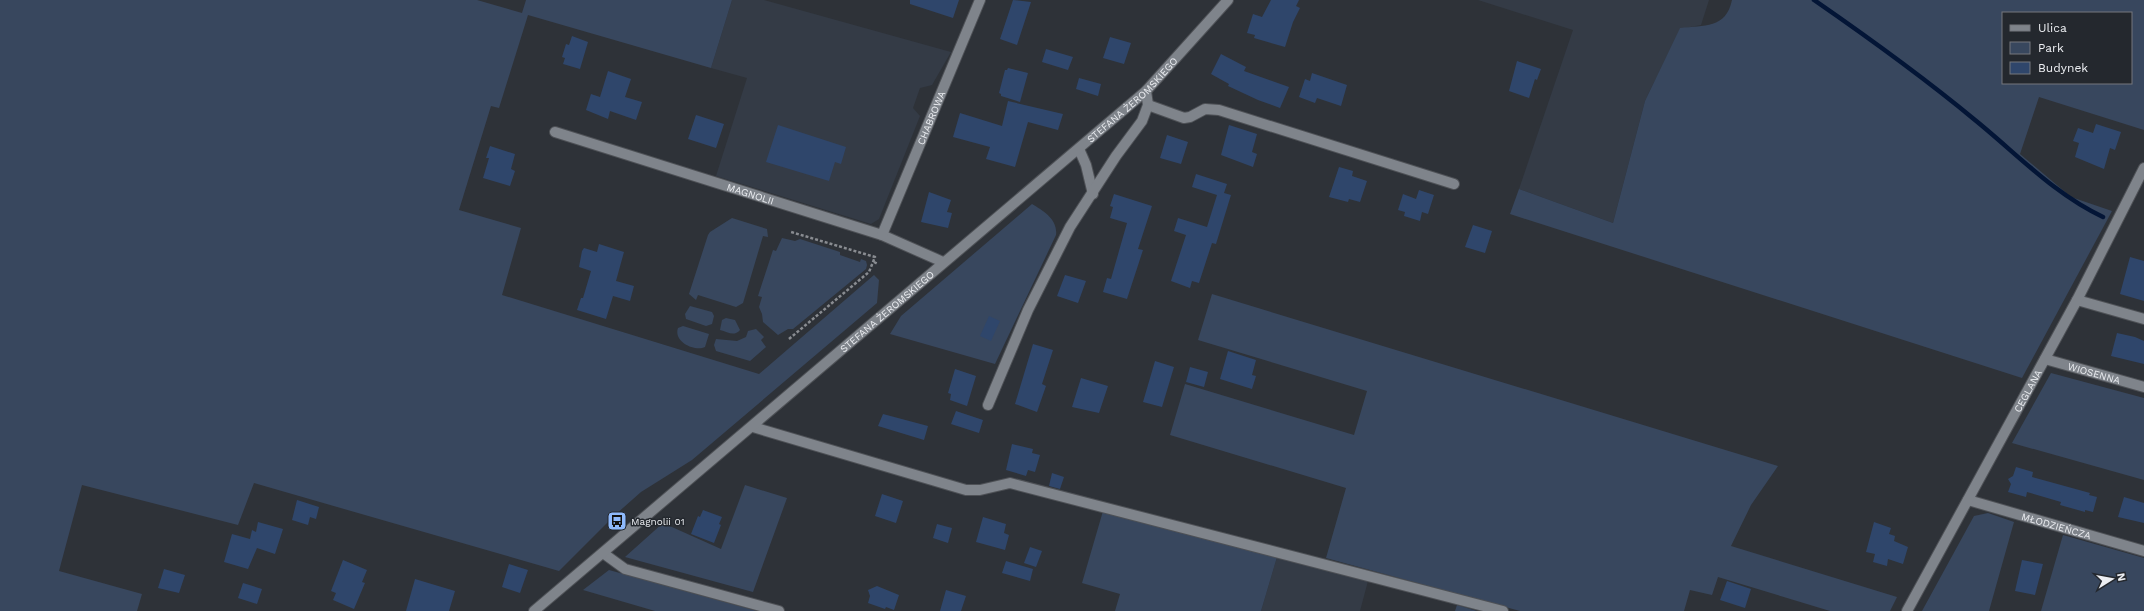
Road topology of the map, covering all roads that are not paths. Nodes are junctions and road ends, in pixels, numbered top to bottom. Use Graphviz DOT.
graph roads {
  1 [pos="980,0"];
  2 [pos="1228,0"];
  3 [pos="1146,91"];
  4 [pos="1148,105"];
  5 [pos="555,132"];
  6 [pos="1079,149"];
  7 [pos="2144,168"];
  8 [pos="1454,184"];
  9 [pos="1093,194"];
  10 [pos="882,235"];
  11 [pos="943,262"];
  12 [pos="2077,300"];
  13 [pos="2144,319"];
  14 [pos="2045,359"];
  15 [pos="2144,386"];
  16 [pos="988,405"];
  17 [pos="753,427"];
  18 [pos="1968,500"];
  19 [pos="2144,551"];
  20 [pos="603,553"];
  21 [pos="534,611"];
  22 [pos="779,611"];
  23 [pos="1503,611"];
  24 [pos="1907,611"];
  1 -- 10 [label="street, CHABROWA"];
  2 -- 3 [label="street, STEFANA ŻEROMSKIEGO"];
  3 -- 4 [label="street"];
  3 -- 6 [label="street, STEFANA ŻEROMSKIEGO"];
  4 -- 8 [label="street"];
  4 -- 9 [label="street"];
  5 -- 10 [label="street, MAGNOLII"];
  6 -- 9 [label="street"];
  6 -- 11 [label="street, STEFANA ŻEROMSKIEGO"];
  7 -- 12 [label="street, CEGLANA"];
  9 -- 16 [label="street"];
  10 -- 11 [label="street, MAGNOLII"];
  11 -- 17 [label="street, STEFANA ŻEROMSKIEGO"];
  12 -- 13 [label="street"];
  12 -- 14 [label="street, CEGLANA"];
  14 -- 15 [label="street, WIOSENNA"];
  14 -- 18 [label="street, CEGLANA"];
  17 -- 20 [label="street, STEFANA ŻEROMSKIEGO"];
  17 -- 23 [label="street"];
  18 -- 19 [label="street, MŁODZIEŃCZA"];
  18 -- 24 [label="street, CEGLANA"];
  20 -- 21 [label="street, STEFANA ŻEROMSKIEGO"];
  20 -- 22 [label="street"];
}
